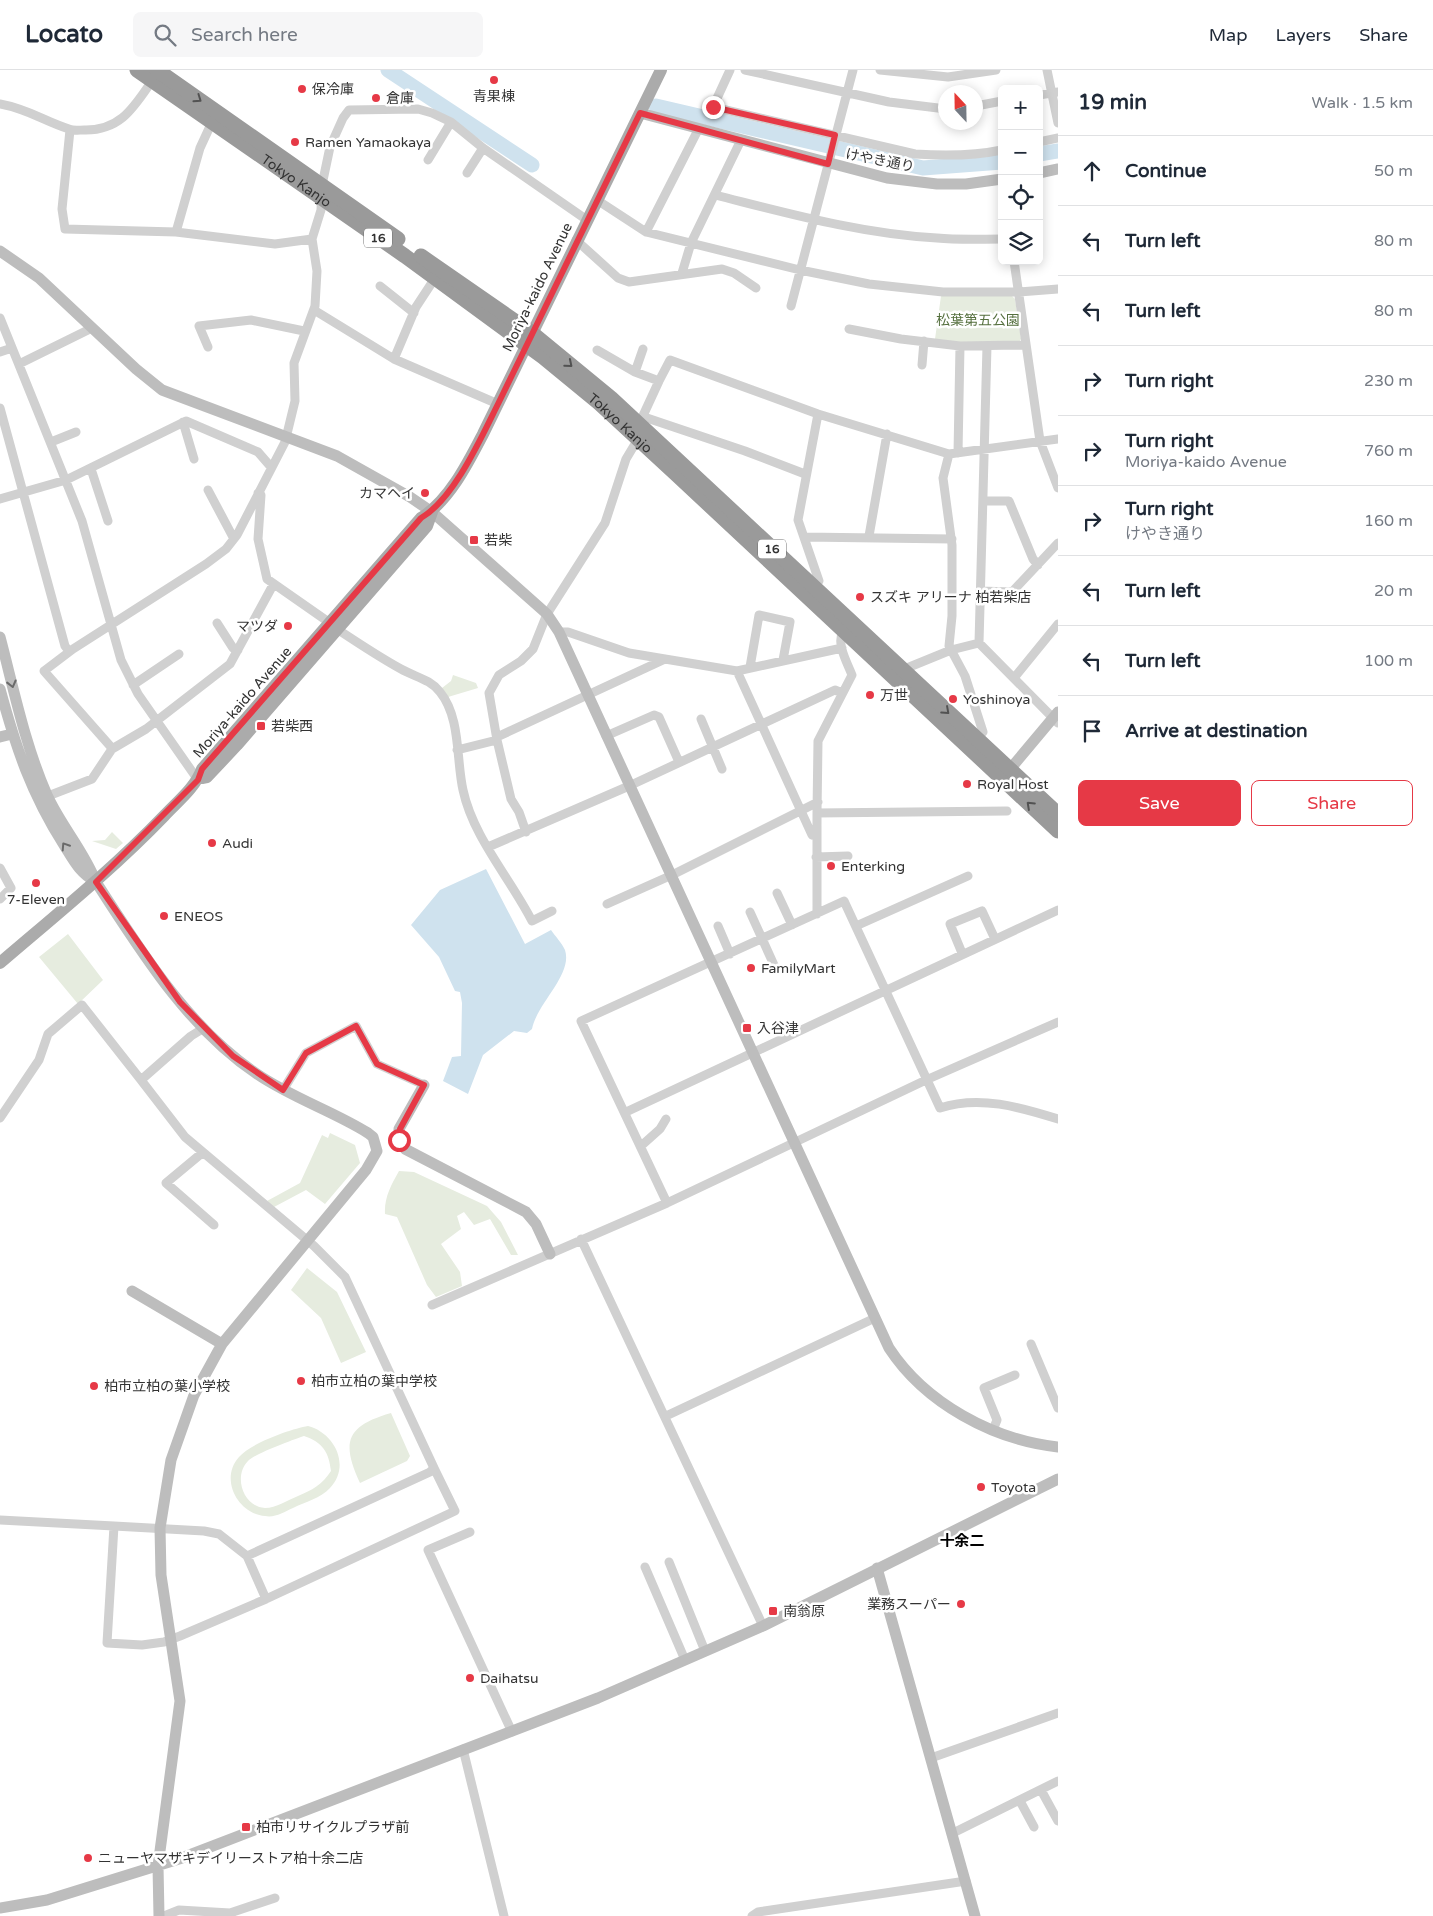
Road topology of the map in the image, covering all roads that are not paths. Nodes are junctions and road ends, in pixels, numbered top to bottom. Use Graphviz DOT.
graph roads {
  1 [pos="137,70"];
  2 [pos="661,70"];
  3 [pos="730,70"];
  4 [pos="744,70"];
  5 [pos="853,70"];
  6 [pos="880,70"];
  7 [pos="996,70"];
  8 [pos="1047,70"];
  9 [pos="157,73"];
  10 [pos="847,91"];
  11 [pos="1055,93"];
  12 [pos="998,103"];
  13 [pos="0,104"];
  14 [pos="983,105"];
  15 [pos="938,108"];
  16 [pos="640,113"];
  17 [pos="212,122"];
  18 [pos="451,122"];
  19 [pos="1058,123"];
  20 [pos="70,130"];
  21 [pos="698,130"];
  22 [pos="835,135"];
  23 [pos="1058,138"];
  24 [pos="741,140"];
  25 [pos="1043,141"];
  26 [pos="483,148"];
  27 [pos="998,151"];
  28 [pos="428,160"];
  29 [pos="828,164"];
  30 [pos="1058,169"];
  31 [pos="1043,172"];
  32 [pos="466,173"];
  33 [pos="998,180"];
  34 [pos="322,192"];
  35 [pos="715,195"];
  36 [pos="597,200"];
  37 [pos="587,220"];
  38 [pos="813,220"];
  39 [pos="176,232"];
  40 [pos="646,232"];
  41 [pos="312,239"];
  42 [pos="998,239"];
  43 [pos="576,240"];
  44 [pos="691,243"];
  45 [pos="0,251"];
  46 [pos="1015,265"];
  47 [pos="800,270"];
  48 [pos="682,273"];
  49 [pos="435,278"];
  50 [pos="380,286"];
  51 [pos="756,288"];
  52 [pos="1058,289"];
  53 [pos="1019,292"];
  54 [pos="791,306"];
  55 [pos="314,310"];
  56 [pos="414,313"];
  57 [pos="0,318"];
  58 [pos="91,326"];
  59 [pos="848,329"];
  60 [pos="304,331"];
  61 [pos="529,338"];
  62 [pos="924,341"];
  63 [pos="1026,345"];
  64 [pos="960,346"];
  65 [pos="987,346"];
  66 [pos="208,347"];
  67 [pos="12,348"];
  68 [pos="643,349"];
  69 [pos="597,350"];
  70 [pos="0,352"];
  71 [pos="394,359"];
  72 [pos="19,364"];
  73 [pos="922,365"];
  74 [pos="635,372"];
  75 [pos="659,381"];
  76 [pos="498,404"];
  77 [pos="0,408"];
  78 [pos="818,414"];
  79 [pos="641,420"];
  80 [pos="183,422"];
  81 [pos="76,432"];
  82 [pos="888,434"];
  83 [pos="285,438"];
  84 [pos="638,439"];
  85 [pos="1058,439"];
  86 [pos="1040,441"];
  87 [pos="50,442"];
  88 [pos="984,450"];
  89 [pos="954,453"];
  90 [pos="194,459"];
  91 [pos="271,467"];
  92 [pos="90,469"];
  93 [pos="805,474"];
  94 [pos="66,480"];
  95 [pos="1058,488"];
  96 [pos="208,490"];
  97 [pos="23,493"];
  98 [pos="258,493"];
  99 [pos="0,499"];
  100 [pos="983,501"];
  101 [pos="432,512"];
  102 [pos="108,521"];
  103 [pos="869,536"];
  104 [pos="804,537"];
  105 [pos="234,539"];
  106 [pos="952,539"];
  107 [pos="1058,543"];
  108 [pos="1038,565"];
  109 [pos="273,585"];
  110 [pos="814,588"];
  111 [pos="980,592"];
  112 [pos="547,614"];
  113 [pos="217,623"];
  114 [pos="1058,624"];
  115 [pos="111,625"];
  116 [pos="333,626"];
  117 [pos="844,631"];
  118 [pos="559,632"];
  119 [pos="0,637"];
  120 [pos="979,643"];
  121 [pos="842,648"];
  122 [pos="238,650"];
  123 [pos="951,650"];
  124 [pos="69,652"];
  125 [pos="178,654"];
  126 [pos="663,660"];
  127 [pos="783,660"];
  128 [pos="750,667"];
  129 [pos="737,670"];
  130 [pos="902,670"];
  131 [pos="1014,678"];
  132 [pos="133,685"];
  133 [pos="0,689"];
  134 [pos="842,693"];
  135 [pos="587,695"];
  136 [pos="1056,717"];
  137 [pos="701,719"];
  138 [pos="156,721"];
  139 [pos="762,723"];
  140 [pos="12,734"];
  141 [pos="606,736"];
  142 [pos="0,737"];
  143 [pos="977,738"];
  144 [pos="497,739"];
  145 [pos="712,746"];
  146 [pos="111,748"];
  147 [pos="457,750"];
  148 [pos="679,762"];
  149 [pos="722,769"];
  150 [pos="1006,774"];
  151 [pos="198,780"];
  152 [pos="630,786"];
  153 [pos="48,796"];
  154 [pos="818,802"];
  155 [pos="801,810"];
  156 [pos="1007,811"];
  157 [pos="817,813"];
  158 [pos="1058,814"];
  159 [pos="1058,831"];
  160 [pos="526,832"];
  161 [pos="817,836"];
  162 [pos="488,847"];
  163 [pos="848,856"];
  164 [pos="816,857"];
  165 [pos="0,868"];
  166 [pos="672,875"];
  167 [pos="968,876"];
  168 [pos="96,882"];
  169 [pos="777,893"];
  170 [pos="0,899"];
  171 [pos="607,904"];
  172 [pos="1058,910"];
  173 [pos="552,911"];
  174 [pos="750,912"];
  175 [pos="817,914"];
  176 [pos="792,925"];
  177 [pos="718,926"];
  178 [pos="856,926"];
  179 [pos="762,939"];
  180 [pos="995,939"];
  181 [pos="730,954"];
  182 [pos="962,954"];
  183 [pos="0,963"];
  184 [pos="711,963"];
  185 [pos="774,965"];
  186 [pos="885,989"];
  187 [pos="1058,1022"];
  188 [pos="204,1028"];
  189 [pos="752,1052"];
  190 [pos="141,1080"];
  191 [pos="926,1080"];
  192 [pos="424,1085"];
  193 [pos="283,1090"];
  194 [pos="626,1112"];
  195 [pos="0,1118"];
  196 [pos="666,1119"];
  197 [pos="1058,1120"];
  198 [pos="795,1141"];
  199 [pos="641,1146"];
  200 [pos="202,1153"];
  201 [pos="666,1203"];
  202 [pos="214,1225"];
  203 [pos="581,1239"];
  204 [pos="307,1240"];
  205 [pos="550,1254"];
  206 [pos="132,1291"];
  207 [pos="432,1305"];
  208 [pos="875,1318"];
  209 [pos="222,1344"];
  210 [pos="1031,1344"];
  211 [pos="1015,1375"];
  212 [pos="1058,1408"];
  213 [pos="666,1416"];
  214 [pos="993,1430"];
  215 [pos="1058,1447"];
  216 [pos="434,1468"];
  217 [pos="1058,1479"];
  218 [pos="0,1520"];
  219 [pos="114,1526"];
  220 [pos="160,1528"];
  221 [pos="470,1532"];
  222 [pos="247,1556"];
  223 [pos="668,1562"];
  224 [pos="645,1567"];
  225 [pos="877,1568"];
  226 [pos="266,1599"];
  227 [pos="763,1626"];
  228 [pos="170,1639"];
  229 [pos="705,1651"];
  230 [pos="685,1660"];
  231 [pos="1058,1713"];
  232 [pos="512,1732"];
  233 [pos="463,1749"];
  234 [pos="931,1758"];
  235 [pos="1058,1780"];
  236 [pos="1041,1790"];
  237 [pos="1020,1801"];
  238 [pos="1058,1821"];
  239 [pos="1034,1827"];
  240 [pos="953,1833"];
  241 [pos="158,1866"];
  242 [pos="966,1881"];
  243 [pos="275,1898"];
  244 [pos="0,1908"];
  245 [pos="159,1916"];
  246 [pos="164,1916"];
  247 [pos="504,1916"];
  248 [pos="752,1916"];
  249 [pos="975,1916"];
  1 -- 9 [label="highway, Tokyo Kanjo / 16"];
  2 -- 16 [label="main road, Moriya-kaido Avenue"];
  3 -- 22 [label="street"];
  4 -- 10 [label="street"];
  5 -- 10 [label="street"];
  6 -- 7 [label="street"];
  8 -- 11 [label="street"];
  9 -- 17 [label="highway, Tokyo Kanjo / 16"];
  9 -- 20 [label="street"];
  9 -- 34 [label="highway, Tokyo Kanjo / 16, one-way"];
  10 -- 15 [label="street"];
  10 -- 22 [label="street"];
  11 -- 19 [label="street"];
  12 -- 14 [label="street"];
  13 -- 20 [label="street"];
  16 -- 21 [label="street, けやき通り"];
  16 -- 36 [label="main road, Moriya-kaido Avenue"];
  17 -- 34 [label="highway, Tokyo Kanjo / 16"];
  17 -- 39 [label="street"];
  18 -- 26 [label="street"];
  18 -- 28 [label="street"];
  18 -- 34 [label="street"];
  20 -- 39 [label="street"];
  21 -- 24 [label="street, けやき通り"];
  21 -- 40 [label="street"];
  22 -- 27 [label="street"];
  22 -- 29 [label="street"];
  23 -- 25 [label="street"];
  24 -- 29 [label="street, けやき通り"];
  24 -- 35 [label="street"];
  26 -- 32 [label="street"];
  26 -- 37 [label="street"];
  29 -- 33 [label="street, けやき通り"];
  29 -- 38 [label="street"];
  30 -- 31 [label="street"];
  34 -- 41 [label="street"];
  34 -- 49 [label="highway, Tokyo Kanjo / 16"];
  34 -- 61 [label="highway, Tokyo Kanjo / 16"];
  35 -- 38 [label="street"];
  35 -- 44 [label="street"];
  36 -- 37 [label="main road, Moriya-kaido Avenue"];
  36 -- 40 [label="street"];
  37 -- 43 [label="main road, Moriya-kaido Avenue"];
  38 -- 42 [label="street"];
  38 -- 47 [label="street"];
  39 -- 41 [label="street"];
  40 -- 44 [label="street"];
  41 -- 55 [label="street"];
  43 -- 48 [label="street"];
  43 -- 61 [label="main road, Moriya-kaido Avenue"];
  44 -- 47 [label="street"];
  44 -- 48 [label="street"];
  45 -- 58 [label="street"];
  46 -- 53 [label="street"];
  47 -- 53 [label="street"];
  47 -- 54 [label="street"];
  48 -- 51 [label="street"];
  49 -- 56 [label="street"];
  49 -- 61 [label="highway, Tokyo Kanjo / 16"];
  50 -- 56 [label="street"];
  52 -- 53 [label="street"];
  53 -- 63 [label="street"];
  55 -- 60 [label="street"];
  55 -- 71 [label="street"];
  56 -- 71 [label="street"];
  57 -- 67 [label="street"];
  58 -- 72 [label="street"];
  58 -- 83 [label="street"];
  59 -- 62 [label="street"];
  60 -- 66 [label="street"];
  60 -- 83 [label="street"];
  61 -- 76 [label="main road, Moriya-kaido Avenue"];
  61 -- 79 [label="highway, Tokyo Kanjo / 16, one-way"];
  61 -- 84 [label="highway, Tokyo Kanjo / 16"];
  62 -- 64 [label="street"];
  62 -- 73 [label="street"];
  63 -- 65 [label="street"];
  63 -- 86 [label="street"];
  64 -- 65 [label="street"];
  64 -- 89 [label="street"];
  65 -- 88 [label="street"];
  67 -- 70 [label="street"];
  67 -- 72 [label="street"];
  68 -- 74 [label="street"];
  69 -- 74 [label="street"];
  71 -- 76 [label="street"];
  72 -- 87 [label="street"];
  74 -- 75 [label="street"];
  75 -- 78 [label="street"];
  75 -- 79 [label="street"];
  76 -- 101 [label="main road, Moriya-kaido Avenue"];
  77 -- 97 [label="street"];
  78 -- 82 [label="street"];
  78 -- 93 [label="street"];
  79 -- 93 [label="street"];
  79 -- 110 [label="highway, Tokyo Kanjo / 16"];
  80 -- 90 [label="street"];
  80 -- 91 [label="street"];
  80 -- 92 [label="street"];
  81 -- 87 [label="street"];
  82 -- 89 [label="street"];
  82 -- 103 [label="street"];
  83 -- 91 [label="street"];
  83 -- 101 [label="street"];
  84 -- 112 [label="street"];
  84 -- 117 [label="highway, Tokyo Kanjo / 16"];
  85 -- 86 [label="street"];
  86 -- 88 [label="street"];
  86 -- 95 [label="street"];
  87 -- 94 [label="street"];
  88 -- 89 [label="street"];
  88 -- 100 [label="street"];
  89 -- 106 [label="street"];
  91 -- 98 [label="street"];
  92 -- 94 [label="street"];
  92 -- 102 [label="street"];
  93 -- 104 [label="street"];
  94 -- 97 [label="street"];
  94 -- 115 [label="street"];
  96 -- 105 [label="street"];
  97 -- 99 [label="street"];
  97 -- 124 [label="street"];
  98 -- 105 [label="street"];
  98 -- 109 [label="street"];
  100 -- 108 [label="street"];
  100 -- 111 [label="street"];
  101 -- 112 [label="street"];
  101 -- 116 [label="main road, Moriya-kaido Avenue"];
  103 -- 104 [label="street"];
  103 -- 106 [label="street"];
  104 -- 110 [label="street"];
  105 -- 115 [label="street"];
  106 -- 123 [label="street"];
  107 -- 108 [label="street"];
  108 -- 111 [label="street"];
  109 -- 116 [label="street"];
  109 -- 122 [label="street"];
  110 -- 130 [label="highway, Tokyo Kanjo / 16"];
  111 -- 120 [label="street"];
  112 -- 118 [label="street"];
  112 -- 144 [label="street"];
  113 -- 122 [label="street"];
  114 -- 131 [label="street"];
  115 -- 124 [label="street"];
  115 -- 132 [label="street"];
  116 -- 147 [label="street"];
  116 -- 151 [label="main road, Moriya-kaido Avenue"];
  117 -- 121 [label="street"];
  117 -- 150 [label="highway, Tokyo Kanjo / 16"];
  118 -- 126 [label="street"];
  118 -- 135 [label="street"];
  119 -- 153 [label="street, one-way"];
  120 -- 123 [label="street"];
  120 -- 131 [label="street"];
  121 -- 127 [label="street"];
  121 -- 134 [label="street"];
  122 -- 138 [label="street"];
  123 -- 130 [label="street"];
  123 -- 143 [label="street"];
  124 -- 146 [label="street"];
  125 -- 132 [label="street"];
  126 -- 129 [label="street"];
  126 -- 135 [label="street"];
  127 -- 128 [label="street"];
  127 -- 128 [label="street"];
  128 -- 129 [label="street"];
  129 -- 139 [label="street"];
  130 -- 143 [label="highway, Tokyo Kanjo / 16, one-way"];
  131 -- 136 [label="street"];
  132 -- 138 [label="street"];
  133 -- 140 [label="street"];
  134 -- 139 [label="street"];
  134 -- 154 [label="street"];
  135 -- 141 [label="street"];
  135 -- 144 [label="street"];
  136 -- 150 [label="street"];
  137 -- 145 [label="street"];
  138 -- 151 [label="street"];
  138 -- 153 [label="street"];
  139 -- 145 [label="street"];
  139 -- 155 [label="street"];
  140 -- 142 [label="street"];
  168 -- 140 [label="street, one-way"];
  141 -- 148 [label="street"];
  141 -- 152 [label="street"];
  143 -- 150 [label="highway, Tokyo Kanjo / 16"];
  144 -- 147 [label="street"];
  144 -- 160 [label="street"];
  145 -- 148 [label="street"];
  145 -- 149 [label="street"];
  147 -- 162 [label="street"];
  148 -- 152 [label="street"];
  150 -- 158 [label="highway, Tokyo Kanjo / 16"];
  159 -- 150 [label="highway, Tokyo Kanjo / 16, one-way"];
  151 -- 168 [label="main road, Moriya-kaido Avenue"];
  152 -- 160 [label="street"];
  152 -- 166 [label="street"];
  153 -- 168 [label="street"];
  154 -- 155 [label="street"];
  154 -- 157 [label="street"];
  155 -- 161 [label="street"];
  155 -- 166 [label="street"];
  156 -- 157 [label="street"];
  157 -- 161 [label="street"];
  160 -- 162 [label="street"];
  161 -- 164 [label="street"];
  162 -- 173 [label="street"];
  163 -- 164 [label="street"];
  164 -- 175 [label="street"];
  165 -- 170 [label="street"];
  166 -- 171 [label="street"];
  166 -- 184 [label="street"];
  167 -- 178 [label="street"];
  168 -- 183 [label="main road, Moriya-kaido Avenue"];
  168 -- 188 [label="street"];
  169 -- 176 [label="street"];
  172 -- 180 [label="street"];
  174 -- 179 [label="street"];
  175 -- 176 [label="street"];
  175 -- 178 [label="street"];
  176 -- 179 [label="street"];
  177 -- 181 [label="street"];
  178 -- 186 [label="street"];
  179 -- 181 [label="street"];
  179 -- 185 [label="street"];
  180 -- 182 [label="street"];
  180 -- 182 [label="street"];
  181 -- 184 [label="street"];
  182 -- 186 [label="street"];
  184 -- 189 [label="street"];
  184 -- 194 [label="street"];
  186 -- 189 [label="street"];
  186 -- 191 [label="street"];
  187 -- 191 [label="street"];
  188 -- 190 [label="street"];
  188 -- 193 [label="street"];
  189 -- 194 [label="street"];
  189 -- 198 [label="street"];
  190 -- 195 [label="street"];
  190 -- 200 [label="street"];
  191 -- 197 [label="street"];
  191 -- 198 [label="street"];
  192 -- 193 [label="street"];
  192 -- 205 [label="street"];
  193 -- 204 [label="street"];
  194 -- 199 [label="street"];
  196 -- 199 [label="street"];
  198 -- 201 [label="street"];
  198 -- 208 [label="street"];
  199 -- 201 [label="street"];
  200 -- 202 [label="street"];
  200 -- 204 [label="street"];
  201 -- 203 [label="street"];
  203 -- 205 [label="street"];
  203 -- 213 [label="street"];
  204 -- 209 [label="street"];
  204 -- 216 [label="street"];
  205 -- 207 [label="street"];
  206 -- 209 [label="street"];
  208 -- 213 [label="street"];
  208 -- 214 [label="street"];
  209 -- 220 [label="street"];
  210 -- 212 [label="street"];
  211 -- 214 [label="street"];
  213 -- 227 [label="street"];
  214 -- 215 [label="street"];
  216 -- 222 [label="street"];
  216 -- 226 [label="street"];
  217 -- 225 [label="street"];
  218 -- 219 [label="street"];
  219 -- 220 [label="street"];
  219 -- 228 [label="street"];
  220 -- 222 [label="street"];
  220 -- 228 [label="street"];
  221 -- 232 [label="street"];
  222 -- 226 [label="street"];
  223 -- 229 [label="street"];
  224 -- 230 [label="street"];
  225 -- 227 [label="street"];
  225 -- 234 [label="street"];
  226 -- 228 [label="street"];
  227 -- 229 [label="street"];
  228 -- 241 [label="street"];
  229 -- 230 [label="street"];
  230 -- 232 [label="street"];
  231 -- 234 [label="street"];
  232 -- 233 [label="street"];
  233 -- 241 [label="street"];
  233 -- 247 [label="street"];
  234 -- 240 [label="street"];
  235 -- 236 [label="street"];
  236 -- 237 [label="street"];
  236 -- 238 [label="street"];
  237 -- 239 [label="street"];
  237 -- 240 [label="street"];
  240 -- 242 [label="street"];
  241 -- 244 [label="street"];
  241 -- 245 [label="street"];
  242 -- 248 [label="street"];
  242 -- 249 [label="street"];
  243 -- 246 [label="street"];
}
